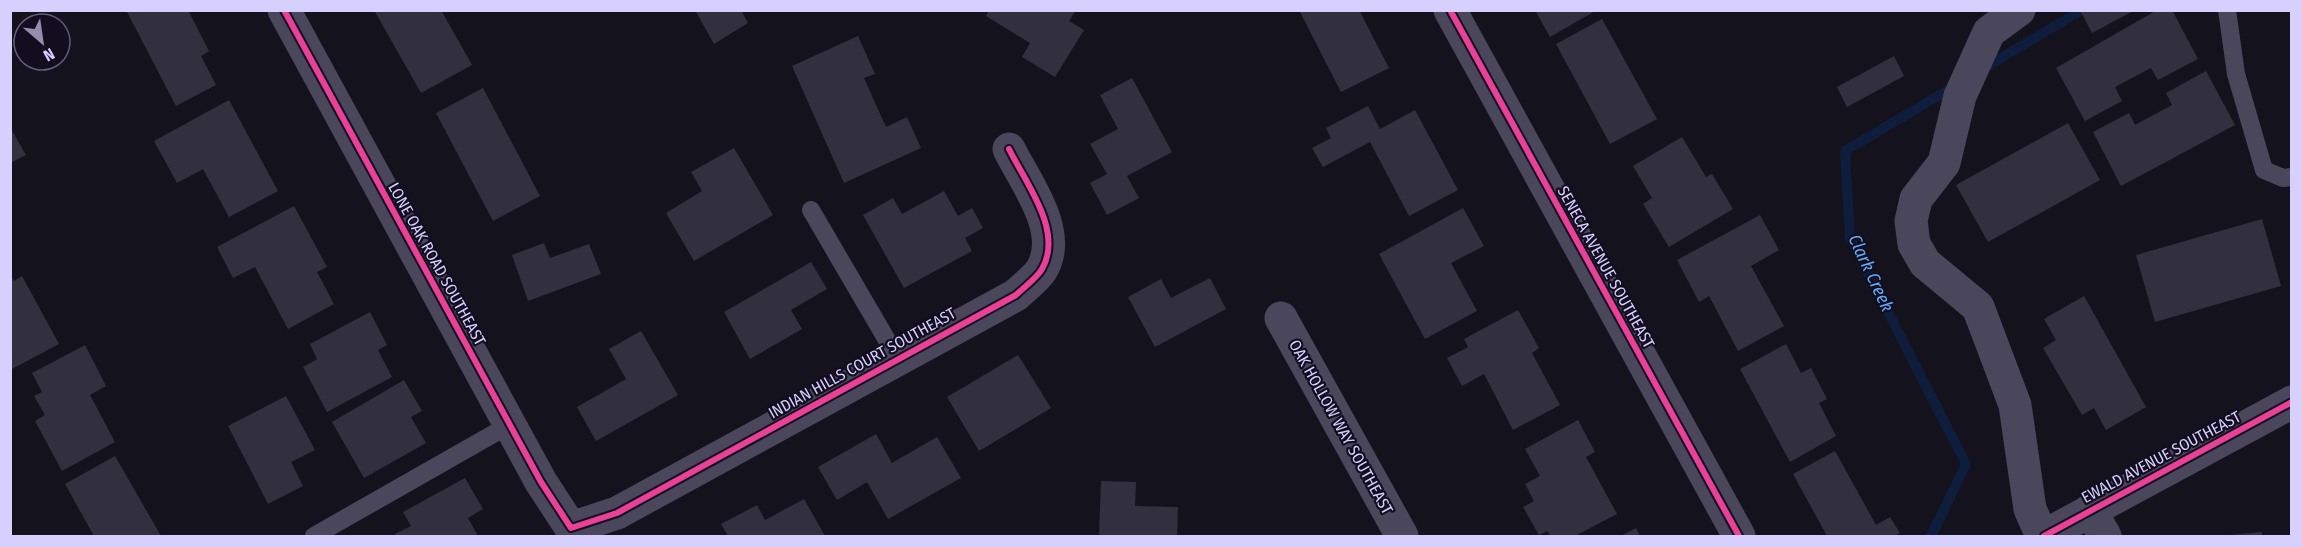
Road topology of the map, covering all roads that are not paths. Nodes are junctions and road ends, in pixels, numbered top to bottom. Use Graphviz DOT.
graph roads {
  1 [pos="284,10"];
  2 [pos="1450,10"];
  3 [pos="2019,10"];
  4 [pos="2227,10"];
  5 [pos="1009,149"];
  6 [pos="2292,177"];
  7 [pos="811,210"];
  8 [pos="1281,318"];
  9 [pos="898,359"];
  10 [pos="2292,402"];
  11 [pos="509,425"];
  12 [pos="2098,523"];
  13 [pos="571,532"];
  14 [pos="314,536"];
  15 [pos="1402,537"];
  16 [pos="1739,537"];
  17 [pos="2043,537"];
  1 -- 11 [label="street, LONE OAK ROAD SOUTHEAST"];
  2 -- 16 [label="street, SENECA AVENUE SOUTHEAST"];
  3 -- 17 [label="street"];
  4 -- 6 [label="lane"];
  5 -- 9 [label="street, INDIAN HILLS COURT SOUTHEAST"];
  7 -- 9 [label="lane"];
  8 -- 15 [label="street, OAK HOLLOW WAY SOUTHEAST"];
  9 -- 13 [label="street, INDIAN HILLS COURT SOUTHEAST"];
  10 -- 12 [label="street, EWALD AVENUE SOUTHEAST"];
  11 -- 13 [label="street, LONE OAK ROAD SOUTHEAST"];
  11 -- 14 [label="lane"];
  12 -- 17 [label="street, EWALD AVENUE SOUTHEAST"];
}
